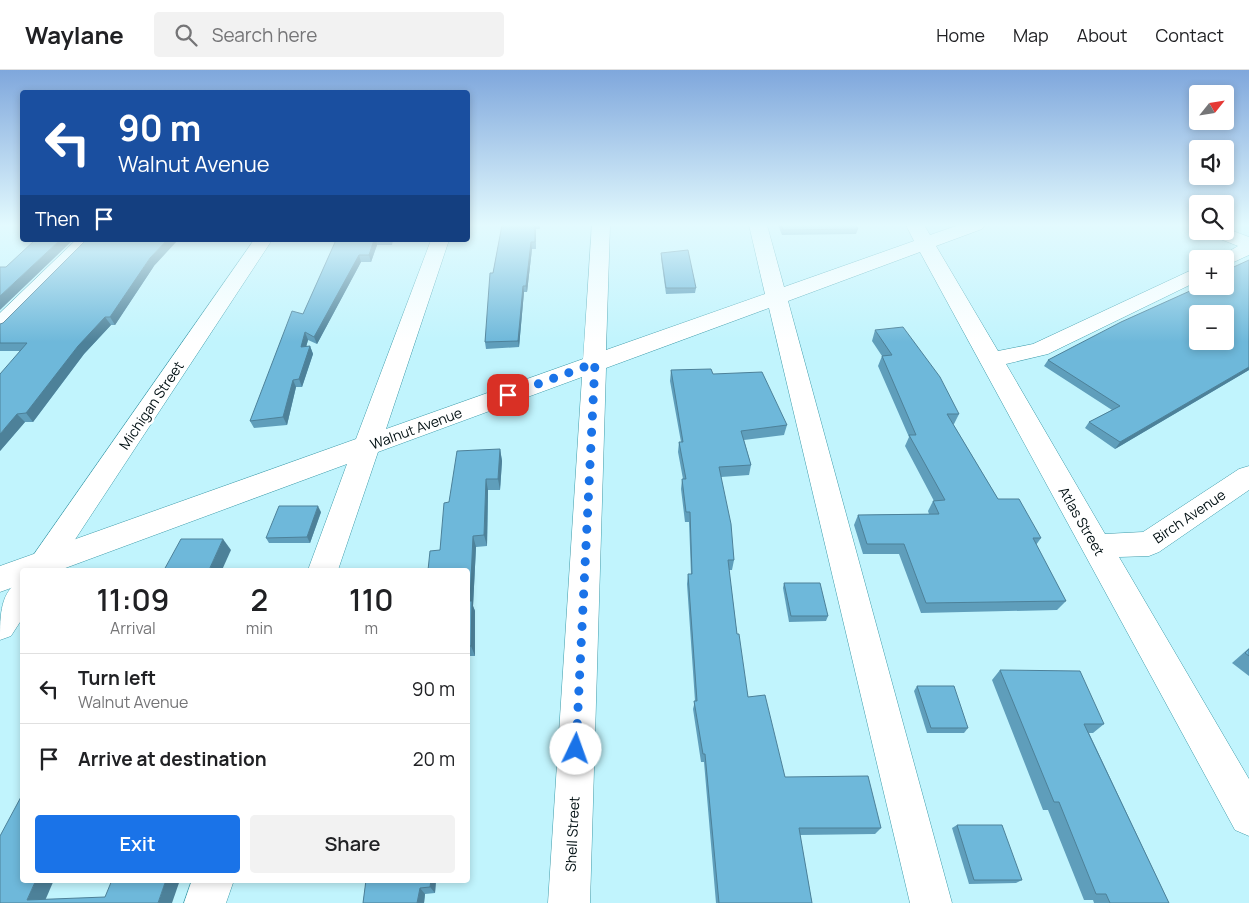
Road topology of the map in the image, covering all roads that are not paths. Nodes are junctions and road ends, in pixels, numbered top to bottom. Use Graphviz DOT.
graph roads {
  1 [pos="63,264"];
  2 [pos="246,264"];
  3 [pos="432,264"];
  4 [pos="599,264"];
  5 [pos="768,264"];
  6 [pos="852,264"];
  7 [pos="937,264"];
  8 [pos="1189,277"];
  9 [pos="776,297"];
  10 [pos="0,325"];
  11 [pos="991,360"];
  12 [pos="595,363"];
  13 [pos="368,445"];
  14 [pos="1249,476"];
  15 [pos="1096,546"];
  16 [pos="33,568"];
  17 [pos="35,568"];
  18 [pos="325,568"];
  19 [pos="20,573"];
  20 [pos="0,579"];
  21 [pos="20,596"];
  22 [pos="0,626"];
  23 [pos="1249,816"];
  24 [pos="212,883"];
  25 [pos="205,903"];
  26 [pos="569,903"];
  27 [pos="932,903"];
  1 -- 10 [label="street"];
  2 -- 16 [label="street, Michigan Street"];
  3 -- 13 [label="street"];
  4 -- 12 [label="street, Shell Street"];
  5 -- 9 [label="street"];
  6 -- 9 [label="street, Walnut Avenue"];
  7 -- 11 [label="street, Atlas Street"];
  8 -- 11 [label="street"];
  9 -- 12 [label="street, Walnut Avenue"];
  9 -- 27 [label="street"];
  11 -- 15 [label="street, Atlas Street"];
  12 -- 13 [label="street, Walnut Avenue"];
  12 -- 26 [label="street, Shell Street"];
  13 -- 17 [label="street, Walnut Avenue"];
  13 -- 18 [label="street"];
  14 -- 15 [label="street, Birch Avenue"];
  15 -- 23 [label="street, Atlas Street"];
  19 -- 20 [label="street, Walnut Avenue"];
  21 -- 22 [label="street"];
  24 -- 25 [label="street"];
}
